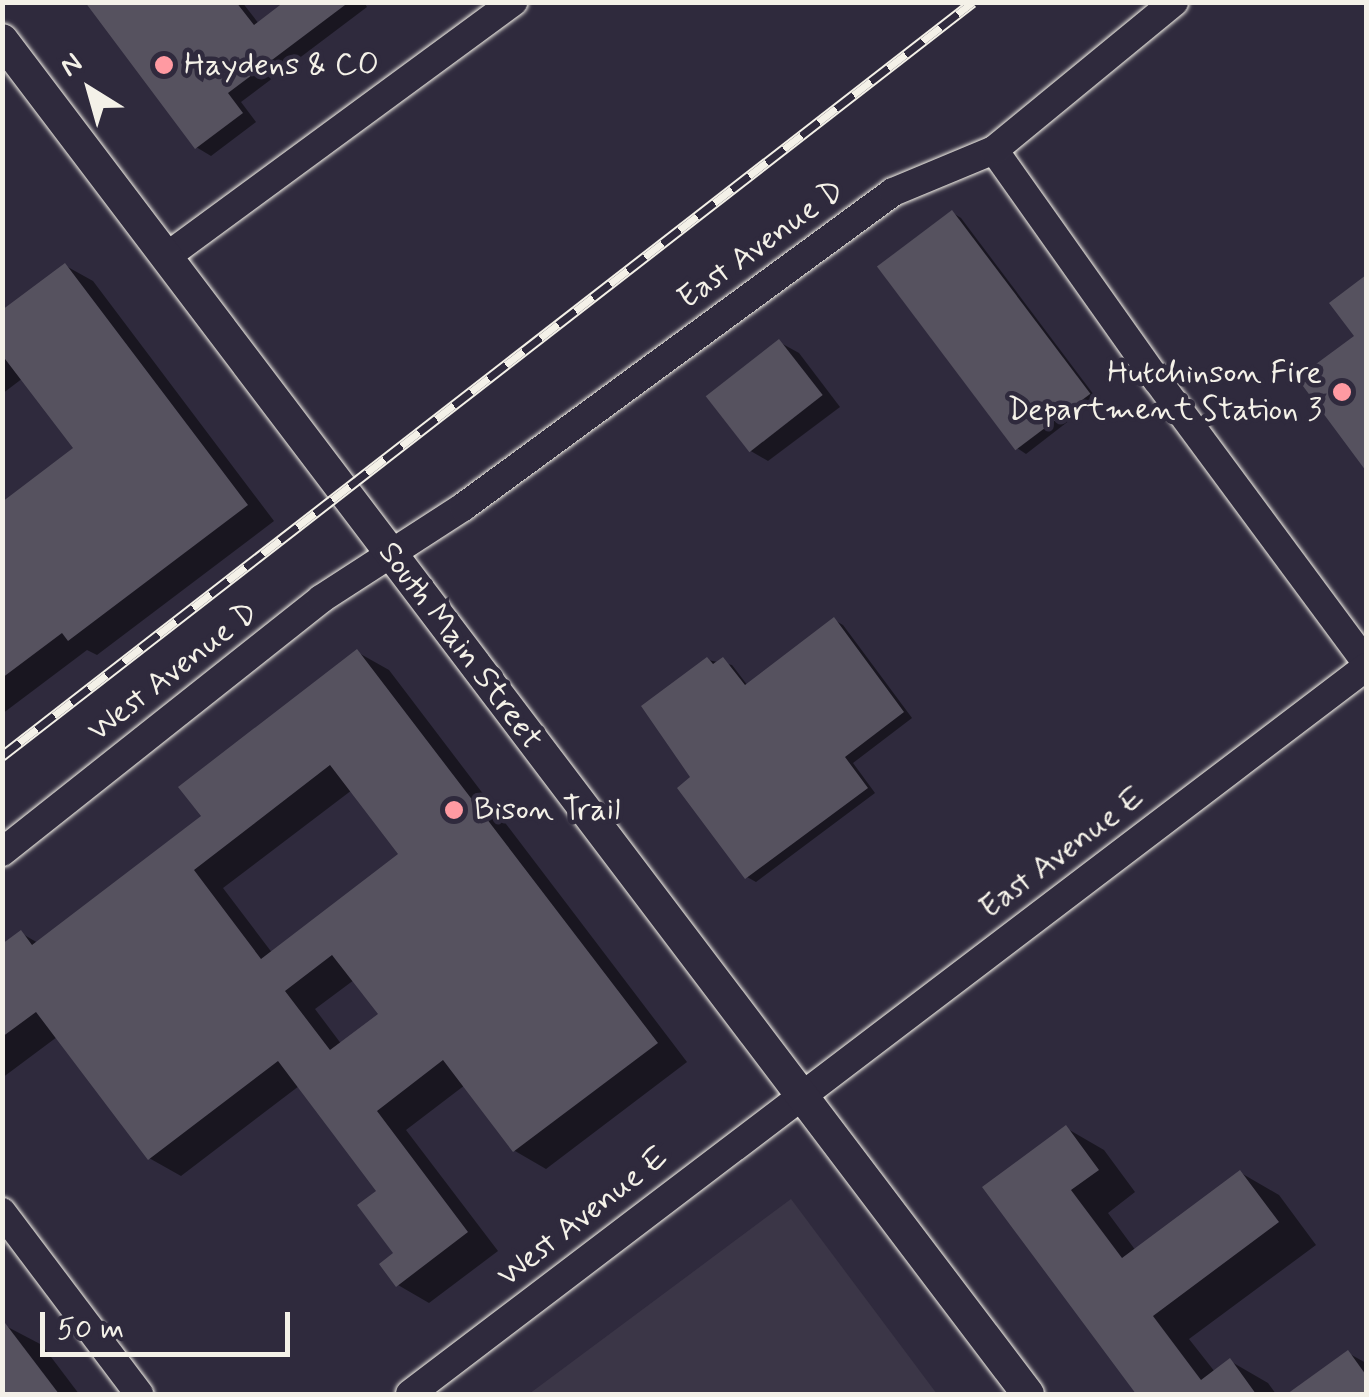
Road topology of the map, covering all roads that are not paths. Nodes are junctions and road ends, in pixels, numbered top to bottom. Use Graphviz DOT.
graph roads {
  1 [pos="513,2"];
  2 [pos="1174,2"];
  3 [pos="2,40"];
  4 [pos="994,150"];
  5 [pos="166,256"];
  6 [pos="391,554"];
  7 [pos="1366,664"];
  8 [pos="2,852"];
  9 [pos="799,1095"];
  10 [pos="2,1212"];
  11 [pos="140,1394"];
  12 [pos="410,1394"];
  13 [pos="1028,1394"];
  1 -- 5 [label="street"];
  2 -- 4 [label="street, East Avenue D"];
  3 -- 5 [label="street, South Main Street"];
  4 -- 6 [label="street, East Avenue D"];
  4 -- 7 [label="street"];
  5 -- 6 [label="street, South Main Street"];
  6 -- 8 [label="street, West Avenue D"];
  6 -- 9 [label="street, South Main Street"];
  7 -- 9 [label="street, East Avenue E"];
  9 -- 12 [label="street, West Avenue E"];
  9 -- 13 [label="street, South Main Street"];
  10 -- 11 [label="street"];
}
